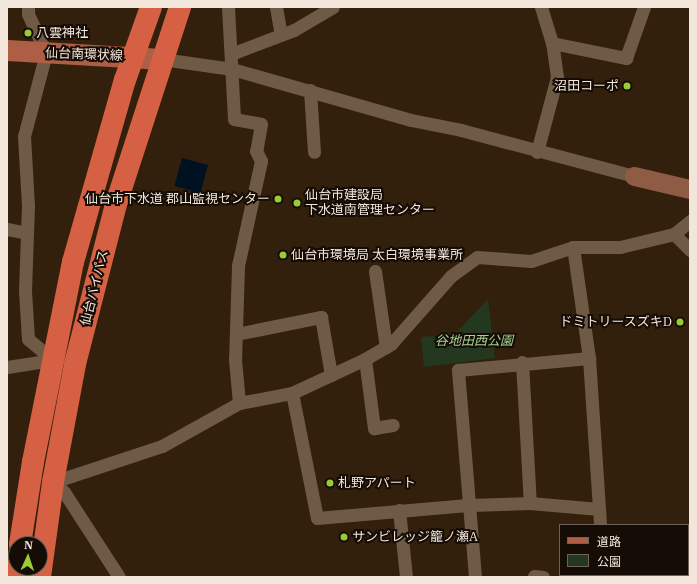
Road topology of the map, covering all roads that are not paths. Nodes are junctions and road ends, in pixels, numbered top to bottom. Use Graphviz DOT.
graph roads {
  1 [pos="28,7"];
  2 [pos="151,7"];
  3 [pos="180,7"];
  4 [pos="228,7"];
  5 [pos="276,7"];
  6 [pos="333,7"];
  7 [pos="541,7"];
  8 [pos="644,7"];
  9 [pos="281,35"];
  10 [pos="552,43"];
  11 [pos="7,50"];
  12 [pos="46,53"];
  13 [pos="231,54"];
  14 [pos="132,56"];
  15 [pos="162,59"];
  16 [pos="232,69"];
  17 [pos="310,90"];
  18 [pos="314,152"];
  19 [pos="537,152"];
  20 [pos="627,174"];
  21 [pos="690,189"];
  22 [pos="690,221"];
  23 [pos="7,229"];
  24 [pos="27,233"];
  25 [pos="674,234"];
  26 [pos="573,247"];
  27 [pos="690,250"];
  28 [pos="375,271"];
  29 [pos="236,334"];
  30 [pos="386,347"];
  31 [pos="589,358"];
  32 [pos="365,359"];
  33 [pos="53,360"];
  34 [pos="522,362"];
  35 [pos="7,367"];
  36 [pos="331,375"];
  37 [pos="292,393"];
  38 [pos="239,403"];
  39 [pos="394,425"];
  40 [pos="53,482"];
  41 [pos="530,503"];
  42 [pos="470,505"];
  43 [pos="599,509"];
  44 [pos="399,510"];
  45 [pos="600,524"];
  46 [pos="21,536"];
  47 [pos="40,577"];
  48 [pos="118,577"];
  49 [pos="406,577"];
  50 [pos="475,577"];
  1 -- 12 [label="street"];
  2 -- 14 [label="highway, 仙台バイパス"];
  3 -- 15 [label="highway, 仙台バイパス"];
  4 -- 13 [label="street"];
  5 -- 9 [label="street"];
  6 -- 9 [label="street"];
  7 -- 10 [label="street"];
  8 -- 10 [label="street"];
  9 -- 13 [label="street"];
  10 -- 19 [label="street"];
  11 -- 12 [label="main road, 仙台南環状線"];
  12 -- 14 [label="main road, 仙台南環状線"];
  12 -- 24 [label="street"];
  13 -- 16 [label="street"];
  14 -- 15 [label="main road, 仙台南環状線"];
  14 -- 33 [label="highway, 仙台バイパス"];
  15 -- 16 [label="street"];
  15 -- 40 [label="highway, 仙台バイパス"];
  16 -- 17 [label="street"];
  16 -- 29 [label="street"];
  17 -- 18 [label="street"];
  17 -- 19 [label="street"];
  19 -- 20 [label="street"];
  20 -- 21 [label="street"];
  22 -- 25 [label="street"];
  23 -- 24 [label="street"];
  24 -- 33 [label="street"];
  25 -- 26 [label="street"];
  25 -- 27 [label="street"];
  26 -- 30 [label="street"];
  26 -- 31 [label="street"];
  28 -- 30 [label="street"];
  29 -- 36 [label="street"];
  29 -- 38 [label="street"];
  30 -- 32 [label="street"];
  31 -- 34 [label="street"];
  31 -- 43 [label="street"];
  32 -- 36 [label="street"];
  32 -- 39 [label="street"];
  33 -- 35 [label="street"];
  33 -- 46 [label="highway, 仙台バイパス"];
  34 -- 41 [label="street"];
  34 -- 42 [label="street"];
  36 -- 37 [label="street"];
  37 -- 38 [label="street"];
  37 -- 44 [label="street"];
  38 -- 40 [label="street"];
  40 -- 47 [label="highway, 仙台バイパス"];
  40 -- 48 [label="street"];
  41 -- 42 [label="street"];
  41 -- 43 [label="street"];
  42 -- 44 [label="street"];
  42 -- 50 [label="street"];
  43 -- 45 [label="street"];
  44 -- 49 [label="street"];
}
